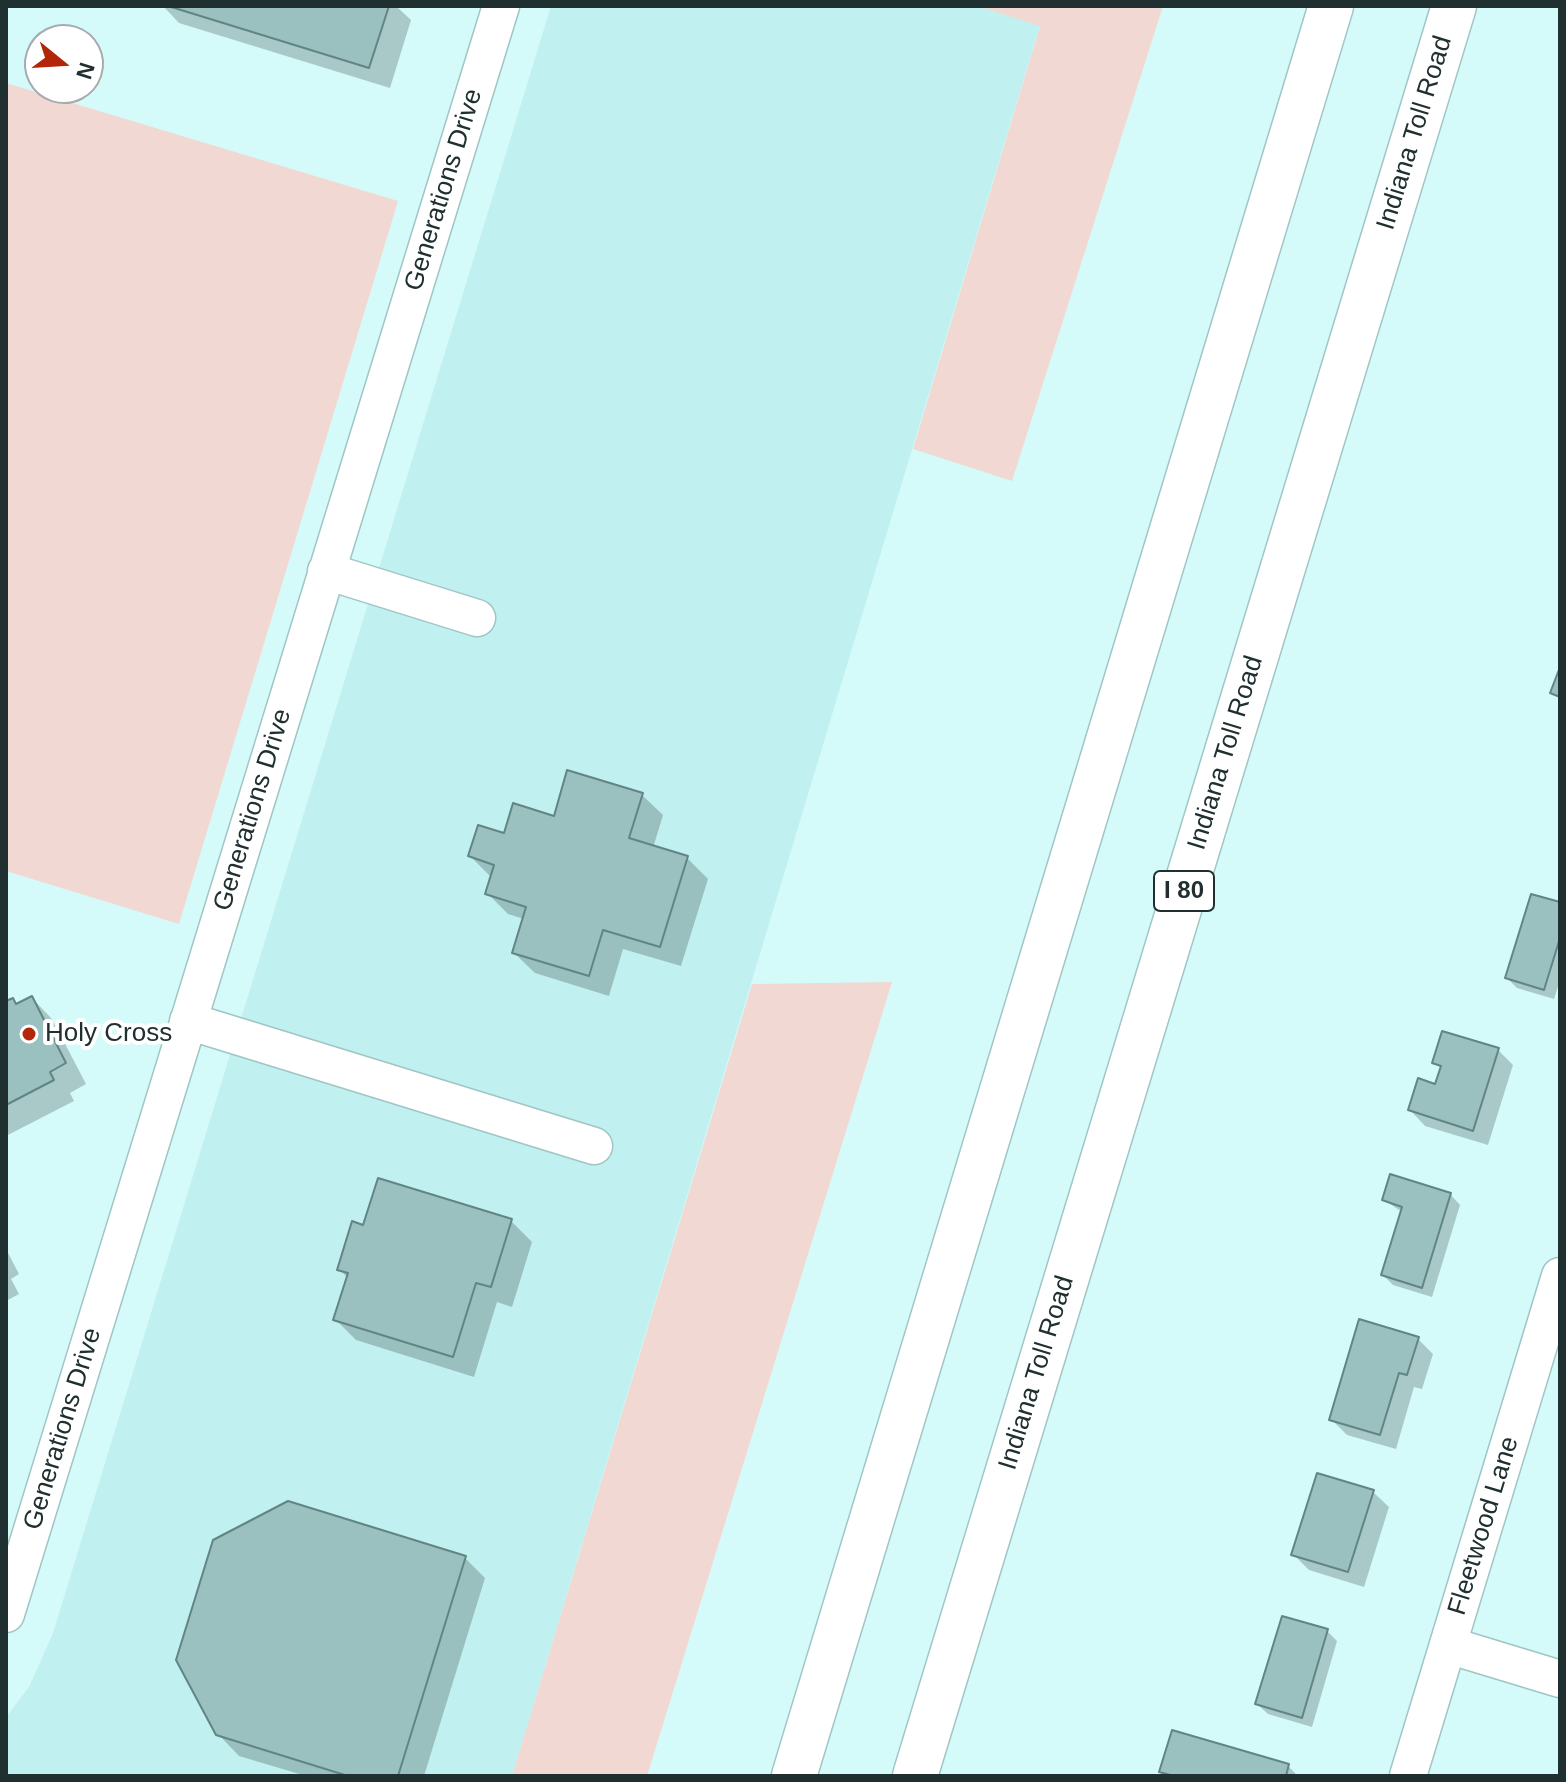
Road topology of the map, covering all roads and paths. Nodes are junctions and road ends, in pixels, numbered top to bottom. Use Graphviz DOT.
graph roads {
  1 [pos="501,6"];
  2 [pos="1331,6"];
  3 [pos="1454,6"];
  4 [pos="326,571"];
  5 [pos="477,618"];
  6 [pos="188,1021"];
  7 [pos="594,1146"];
  8 [pos="1560,1276"];
  9 [pos="6,1614"];
  10 [pos="1448,1645"];
  11 [pos="1560,1679"];
  12 [pos="794,1776"];
  13 [pos="915,1776"];
  14 [pos="1408,1776"];
  1 -- 4 [label="street, Generations Drive"];
  2 -- 12 [label="highway"];
  3 -- 13 [label="highway, Indiana Toll Road / I 80"];
  4 -- 5 [label="street"];
  4 -- 6 [label="street, Generations Drive"];
  6 -- 7 [label="street"];
  6 -- 9 [label="street, Generations Drive"];
  8 -- 10 [label="street, Fleetwood Lane"];
  10 -- 11 [label="street"];
  10 -- 14 [label="street, Fleetwood Lane"];
}
